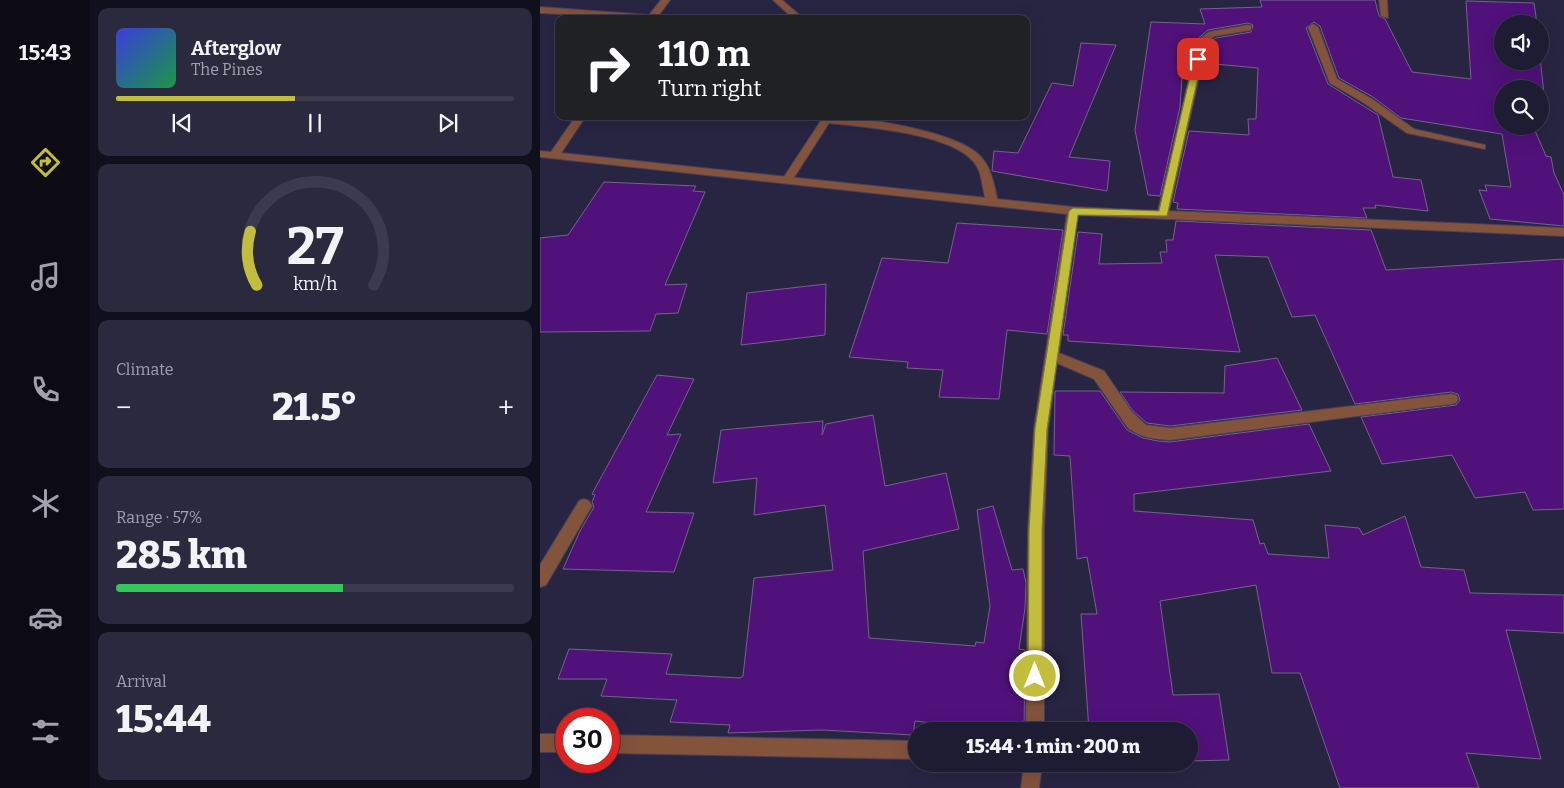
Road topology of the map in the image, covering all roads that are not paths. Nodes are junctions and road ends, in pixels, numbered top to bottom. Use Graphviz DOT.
graph roads {
  1 [pos="666,0"];
  2 [pos="777,0"];
  3 [pos="1383,0"];
  4 [pos="540,10"];
  5 [pos="602,15"];
  6 [pos="654,15"];
  7 [pos="795,15"];
  8 [pos="1386,16"];
  9 [pos="1313,27"];
  10 [pos="1248,28"];
  11 [pos="578,120"];
  12 [pos="827,120"];
  13 [pos="841,120"];
  14 [pos="1481,147"];
  15 [pos="540,154"];
  16 [pos="555,154"];
  17 [pos="787,180"];
  18 [pos="992,202"];
  19 [pos="1073,211"];
  20 [pos="1163,214"];
  21 [pos="1564,232"];
  22 [pos="1052,356"];
  23 [pos="1451,400"];
  24 [pos="584,506"];
  25 [pos="540,580"];
  26 [pos="1035,722"];
  27 [pos="540,743"];
  28 [pos="555,744"];
  29 [pos="620,744"];
  30 [pos="908,750"];
  31 [pos="1032,772"];
  32 [pos="1030,788"];
  1 -- 6 [label="street"];
  2 -- 7 [label="street"];
  3 -- 8 [label="street"];
  4 -- 5 [label="street"];
  9 -- 14 [label="street"];
  10 -- 20 [label="street"];
  11 -- 16 [label="street"];
  12 -- 17 [label="street"];
  13 -- 18 [label="street"];
  15 -- 16 [label="street"];
  16 -- 17 [label="street"];
  17 -- 18 [label="street"];
  18 -- 19 [label="street"];
  19 -- 20 [label="street"];
  19 -- 22 [label="street"];
  20 -- 21 [label="street"];
  22 -- 23 [label="street"];
  22 -- 26 [label="street"];
  24 -- 25 [label="street"];
  27 -- 28 [label="street"];
  29 -- 30 [label="street"];
  31 -- 32 [label="street"];
}
